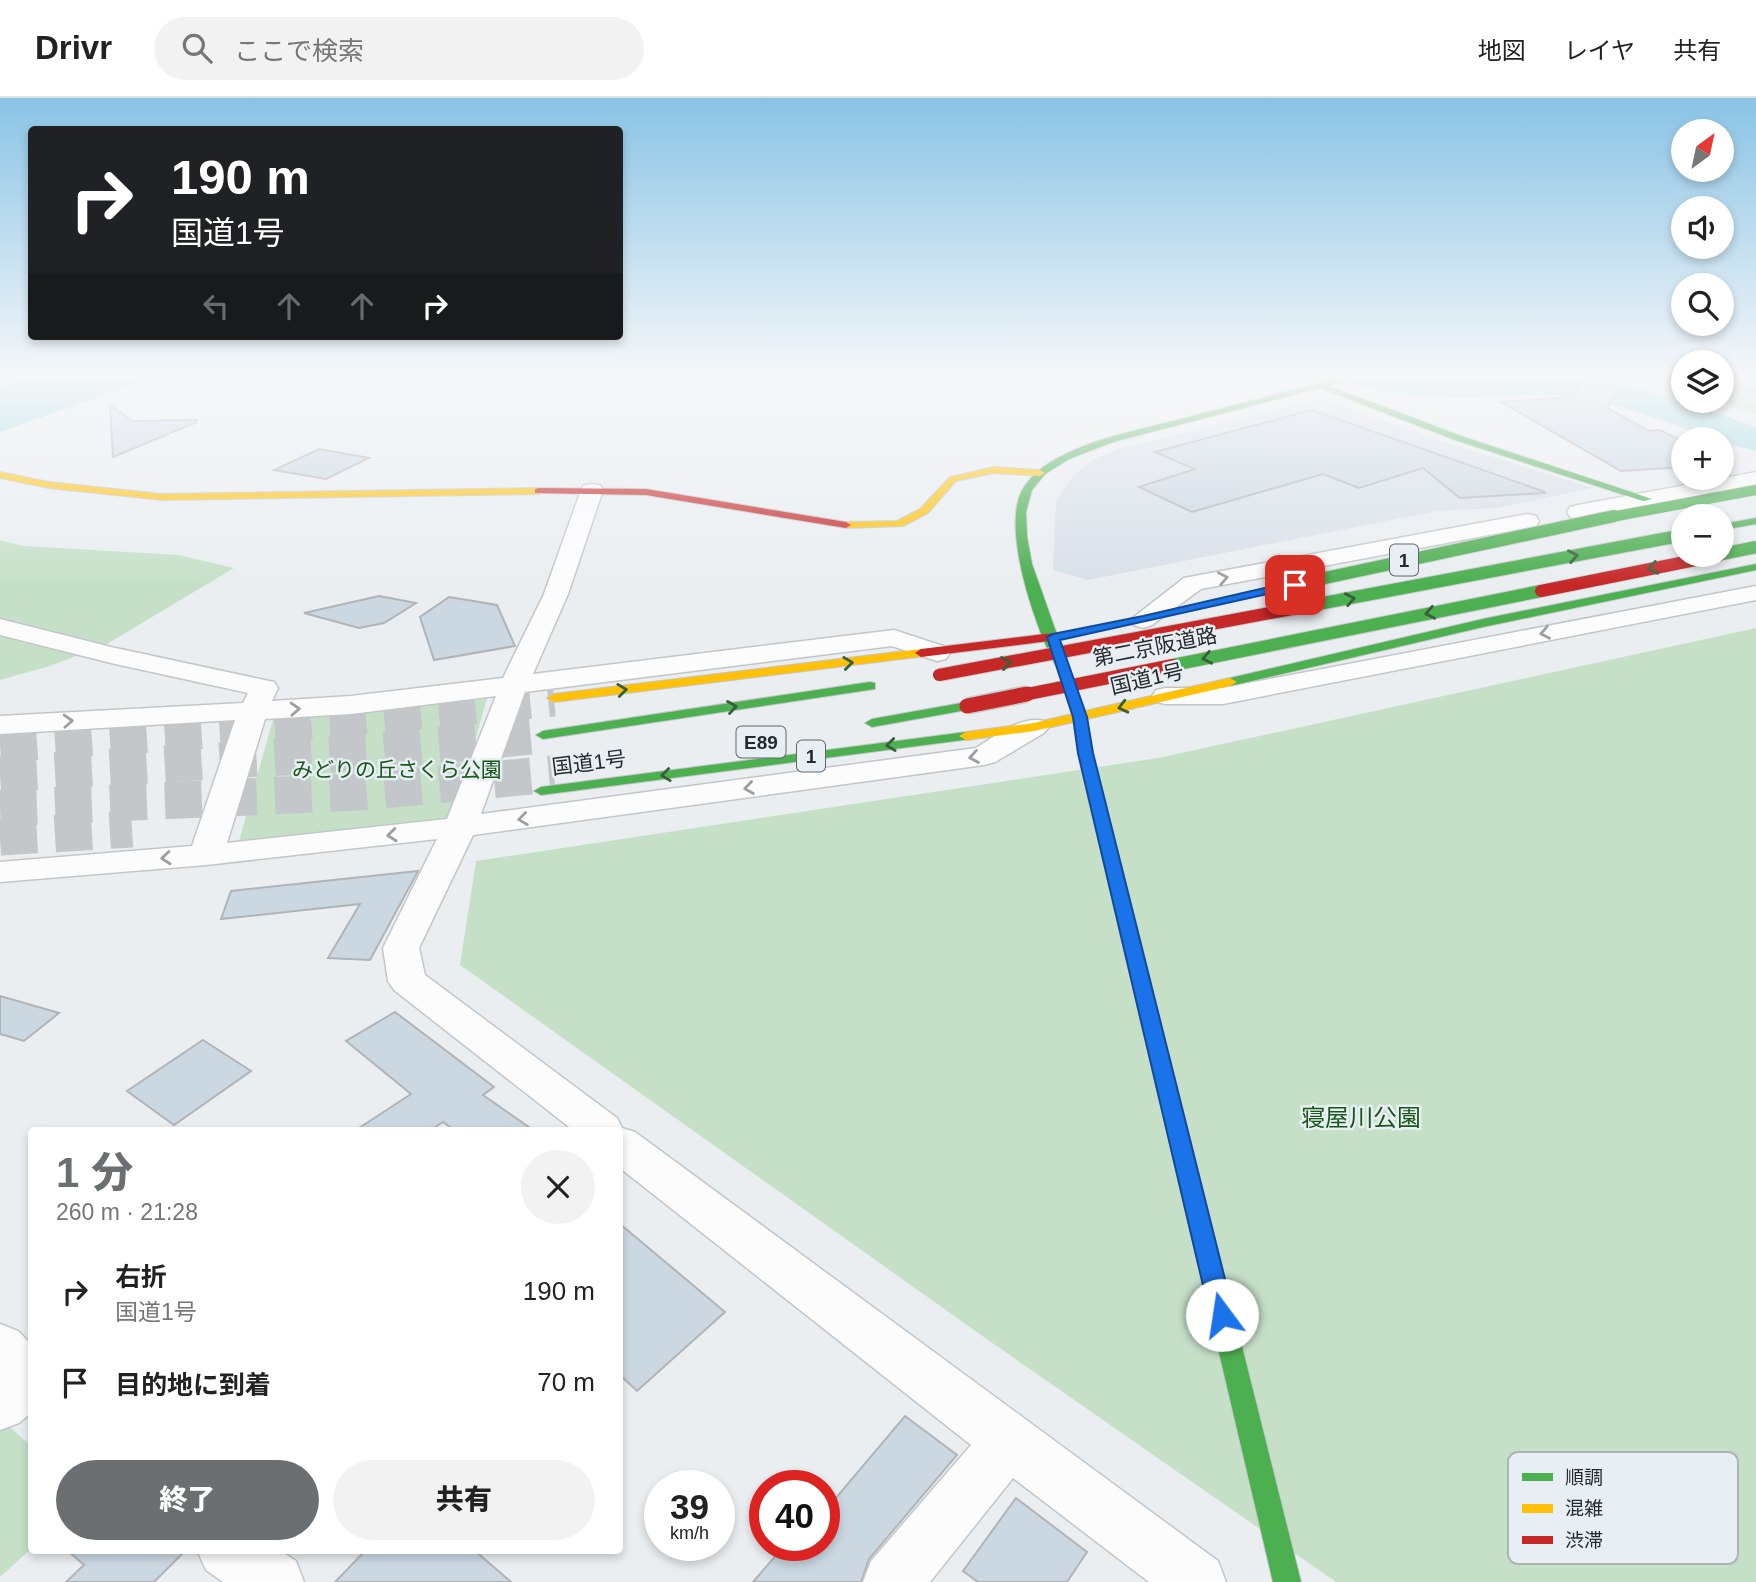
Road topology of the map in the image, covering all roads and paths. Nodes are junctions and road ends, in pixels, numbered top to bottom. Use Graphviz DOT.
graph roads {
  1 [pos="1091,446"];
  2 [pos="1484,446"];
  3 [pos="1040,473"];
  4 [pos="0,475"];
  5 [pos="1756,478"];
  6 [pos="592,490"];
  7 [pos="1756,490"];
  8 [pos="1647,499"];
  9 [pos="1756,521"];
  10 [pos="1734,525"];
  11 [pos="1671,537"];
  12 [pos="1756,547"];
  13 [pos="1734,552"];
  14 [pos="1671,565"];
  15 [pos="1756,567"];
  16 [pos="1289,586"];
  17 [pos="1756,593"];
  18 [pos="1183,611"];
  19 [pos="1143,620"];
  20 [pos="0,627"];
  21 [pos="1053,637"];
  22 [pos="934,668"];
  23 [pos="886,684"];
  24 [pos="513,687"];
  25 [pos="1166,696"];
  26 [pos="554,698"];
  27 [pos="253,711"];
  28 [pos="1080,717"];
  29 [pos="0,725"];
  30 [pos="860,725"];
  31 [pos="1034,727"];
  32 [pos="543,735"];
  33 [pos="607,766"];
  34 [pos="554,774"];
  35 [pos="541,791"];
  36 [pos="460,827"];
  37 [pos="206,855"];
  38 [pos="0,872"];
  39 [pos="598,1127"];
  40 [pos="623,1146"];
  41 [pos="0,1347"];
  42 [pos="28,1376"];
  43 [pos="28,1382"];
  44 [pos="0,1406"];
  45 [pos="1009,1442"];
  46 [pos="232,1554"];
  47 [pos="275,1582"];
  48 [pos="892,1582"];
  49 [pos="1197,1582"];
  50 [pos="1287,1582"];
  1 -- 3 [label="main road"];
  2 -- 8 [label="main road"];
  3 -- 6 [label="main road"];
  3 -- 21 [label="main road"];
  4 -- 6 [label="main road"];
  5 -- 8 [label="street"];
  6 -- 24 [label="street"];
  7 -- 16 [label="main road, 1, bridge"];
  19 -- 8 [label="street, one-way"];
  9 -- 10 [label="main road"];
  22 -- 11 [label="main road, 第二京阪道路, one-way, bridge"];
  12 -- 13 [label="main road, 第二京阪道路, bridge"];
  14 -- 30 [label="main road, 第二京阪道路, one-way, bridge"];
  15 -- 25 [label="main road, 国道1号 / 1"];
  17 -- 25 [label="street, one-way"];
  18 -- 19 [label="main road"];
  19 -- 21 [label="main road"];
  20 -- 27 [label="street"];
  21 -- 22 [label="main road"];
  21 -- 28 [label="main road"];
  22 -- 24 [label="street"];
  26 -- 22 [label="main road, one-way"];
  32 -- 23 [label="main road, E89, one-way"];
  27 -- 24 [label="street, one-way"];
  24 -- 36 [label="street"];
  25 -- 28 [label="main road, 国道1号 / 1, one-way"];
  29 -- 27 [label="street, one-way"];
  27 -- 37 [label="street"];
  28 -- 31 [label="main road, 国道1号 / 1"];
  28 -- 50 [label="main road"];
  31 -- 35 [label="main road, 国道1号 / 1, one-way"];
  31 -- 36 [label="street, one-way"];
  33 -- 34 [label="main road"];
  36 -- 37 [label="street, one-way"];
  36 -- 39 [label="street"];
  37 -- 38 [label="street, one-way"];
  40 -- 45 [label="street"];
  41 -- 42 [label="street"];
  43 -- 44 [label="street"];
  45 -- 48 [label="street"];
  45 -- 49 [label="street"];
  46 -- 47 [label="street"];
}
